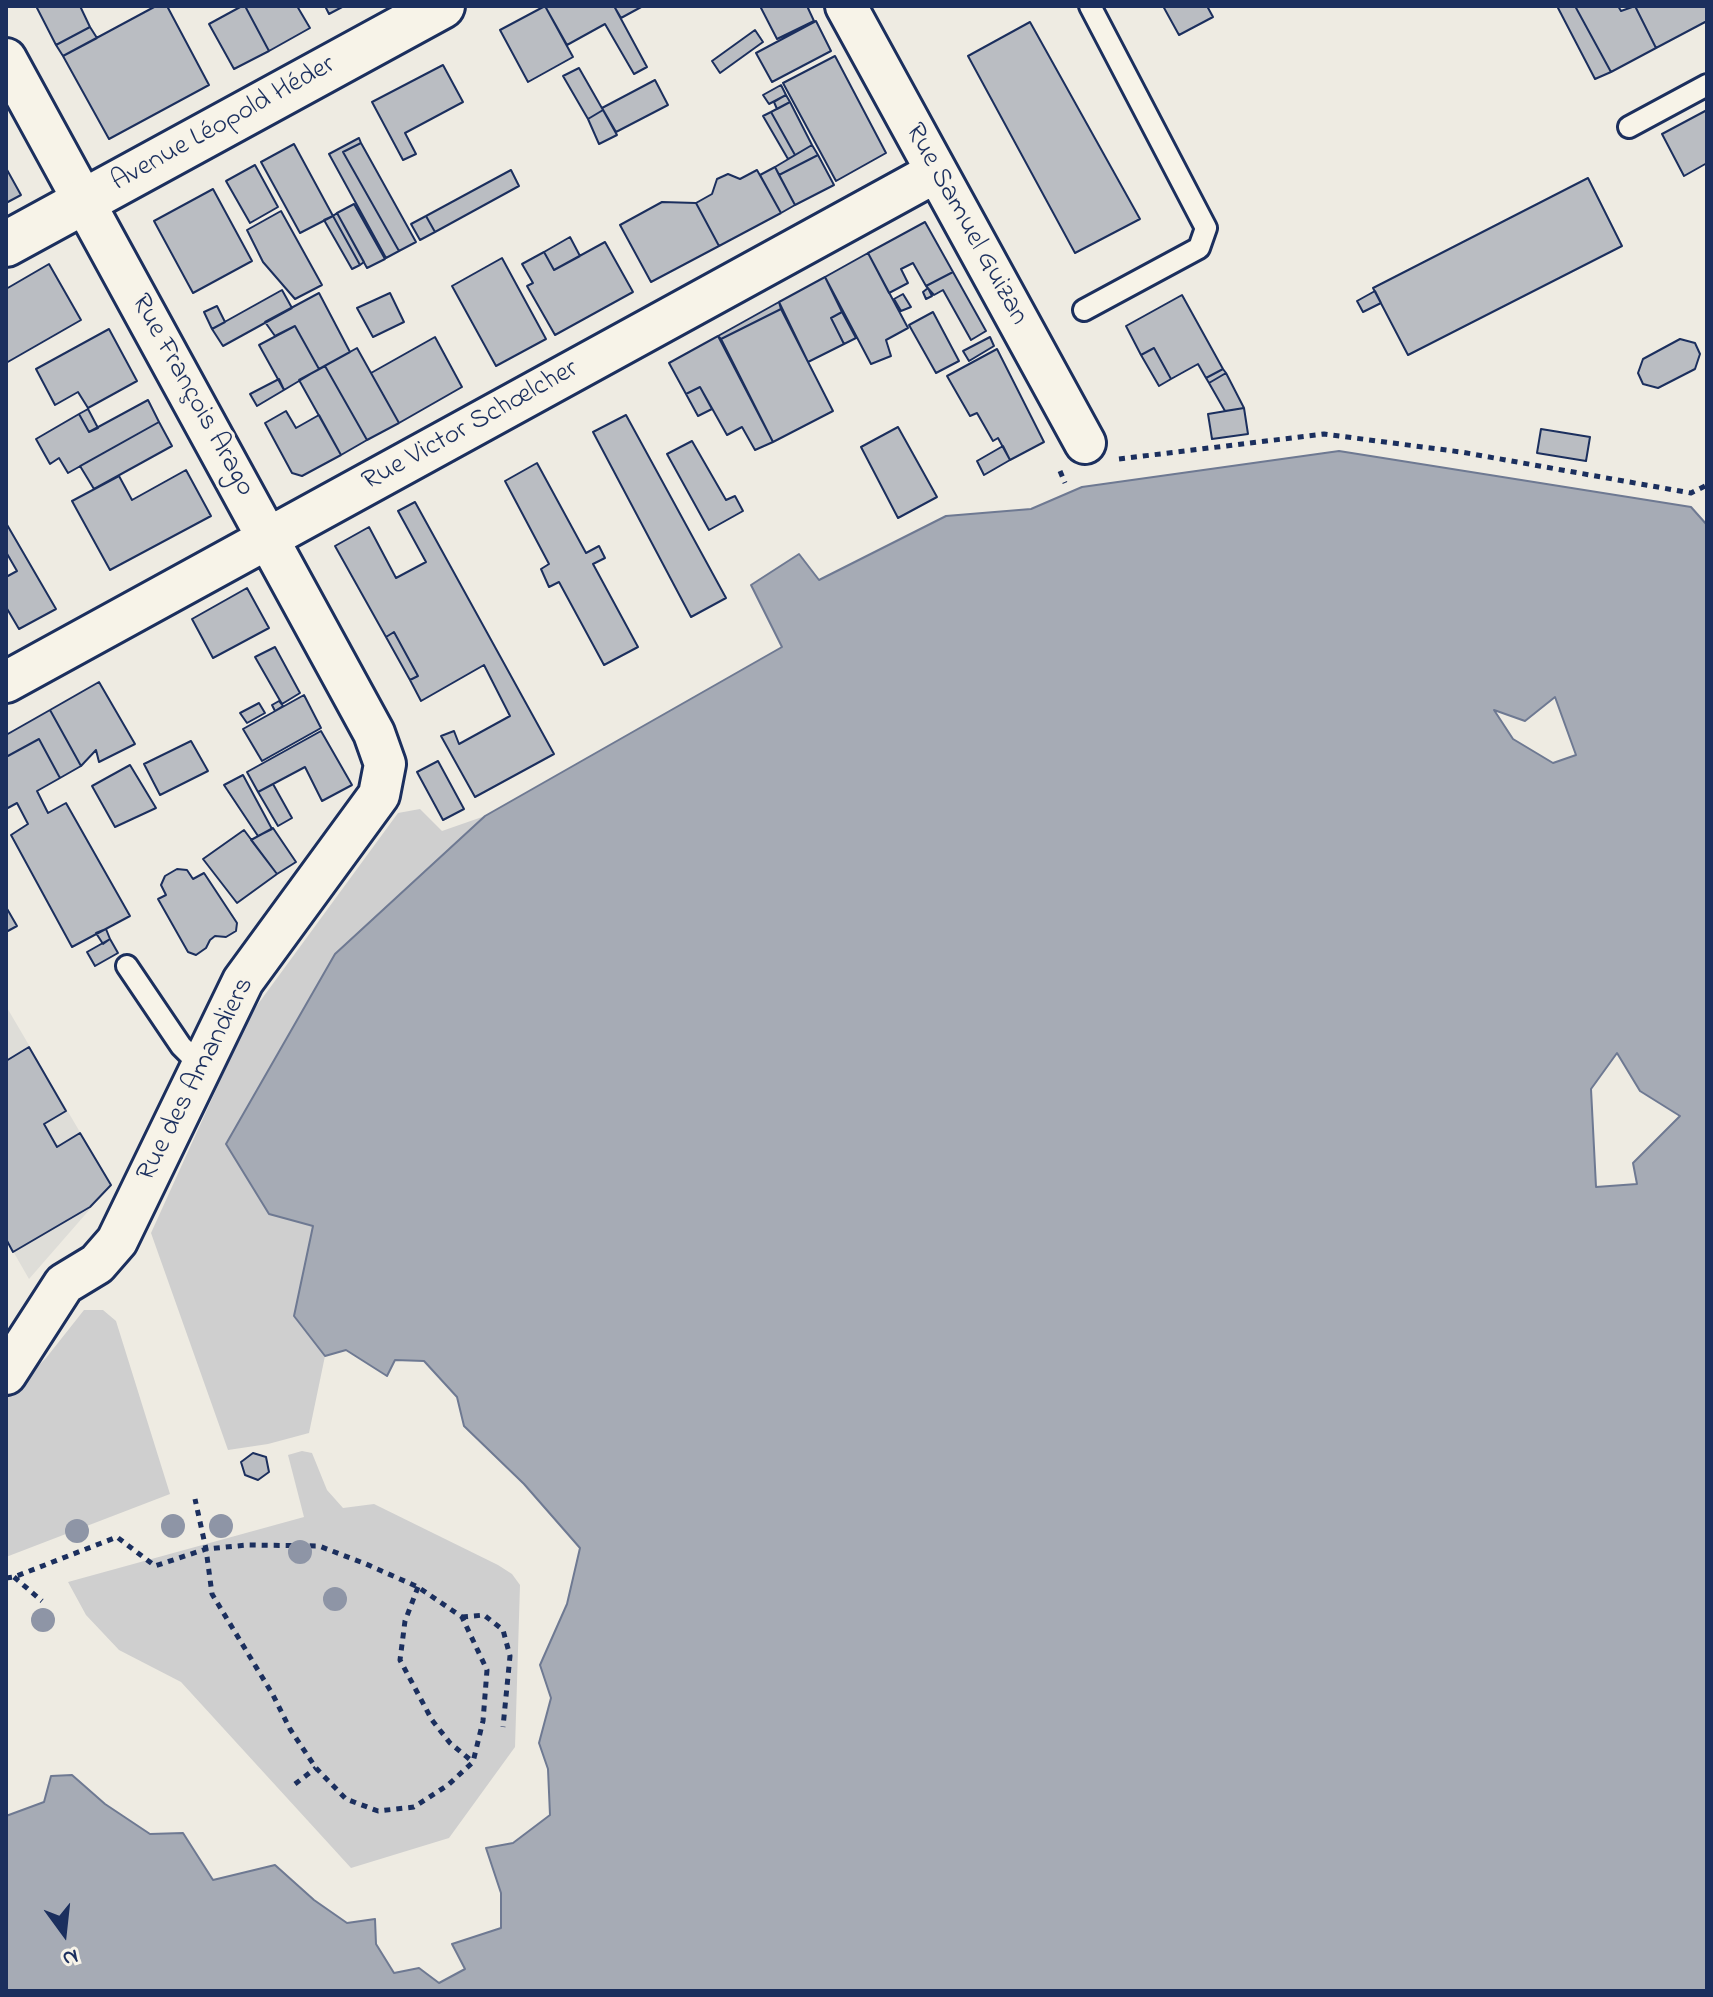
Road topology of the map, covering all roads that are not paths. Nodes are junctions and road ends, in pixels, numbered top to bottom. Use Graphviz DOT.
graph roads {
  1 [pos="442,6"];
  2 [pos="846,6"];
  3 [pos="1090,6"];
  4 [pos="6,59"];
  5 [pos="1707,85"];
  6 [pos="1629,127"];
  7 [pos="936,172"];
  8 [pos="85,201"];
  9 [pos="6,244"];
  10 [pos="1084,310"];
  11 [pos="1100,448"];
  12 [pos="269,538"];
  13 [pos="6,682"];
  14 [pos="374,733"];
  15 [pos="127,966"];
  16 [pos="201,1066"];
  17 [pos="6,1374"];
  1 -- 8 [label="street, Avenue Léopold Héder"];
  2 -- 7 [label="street, Rue Samuel Guizan"];
  3 -- 10 [label="lane"];
  4 -- 8 [label="street, Rue François Arago"];
  5 -- 6 [label="lane"];
  7 -- 11 [label="street, Rue Samuel Guizan"];
  7 -- 12 [label="street, Rue Victor Schœlcher"];
  8 -- 9 [label="street, Avenue Léopold Héder"];
  8 -- 12 [label="street, Rue François Arago"];
  12 -- 13 [label="street, Rue Victor Schœlcher"];
  12 -- 14 [label="street, Rue François Arago"];
  14 -- 16 [label="street, Rue des Amandiers"];
  15 -- 16 [label="lane"];
  16 -- 17 [label="street, Rue des Amandiers"];
}
